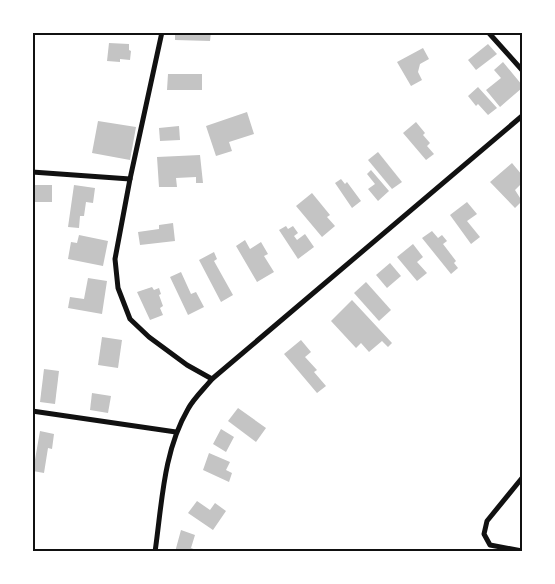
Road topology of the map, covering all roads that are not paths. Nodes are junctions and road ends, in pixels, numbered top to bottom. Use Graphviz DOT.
graph roads {
  1 [pos="162,32"];
  2 [pos="488,32"];
  3 [pos="522,70"];
  4 [pos="522,116"];
  5 [pos="32,172"];
  6 [pos="130,179"];
  7 [pos="212,379"];
  8 [pos="32,411"];
  9 [pos="176,432"];
  10 [pos="522,478"];
  11 [pos="522,551"];
  12 [pos="155,552"];
  1 -- 6 [label="street"];
  2 -- 3 [label="street"];
  4 -- 7 [label="street"];
  5 -- 6 [label="street"];
  6 -- 7 [label="street"];
  7 -- 9 [label="street"];
  8 -- 9 [label="street"];
  9 -- 12 [label="street"];
  10 -- 11 [label="street"];
}
